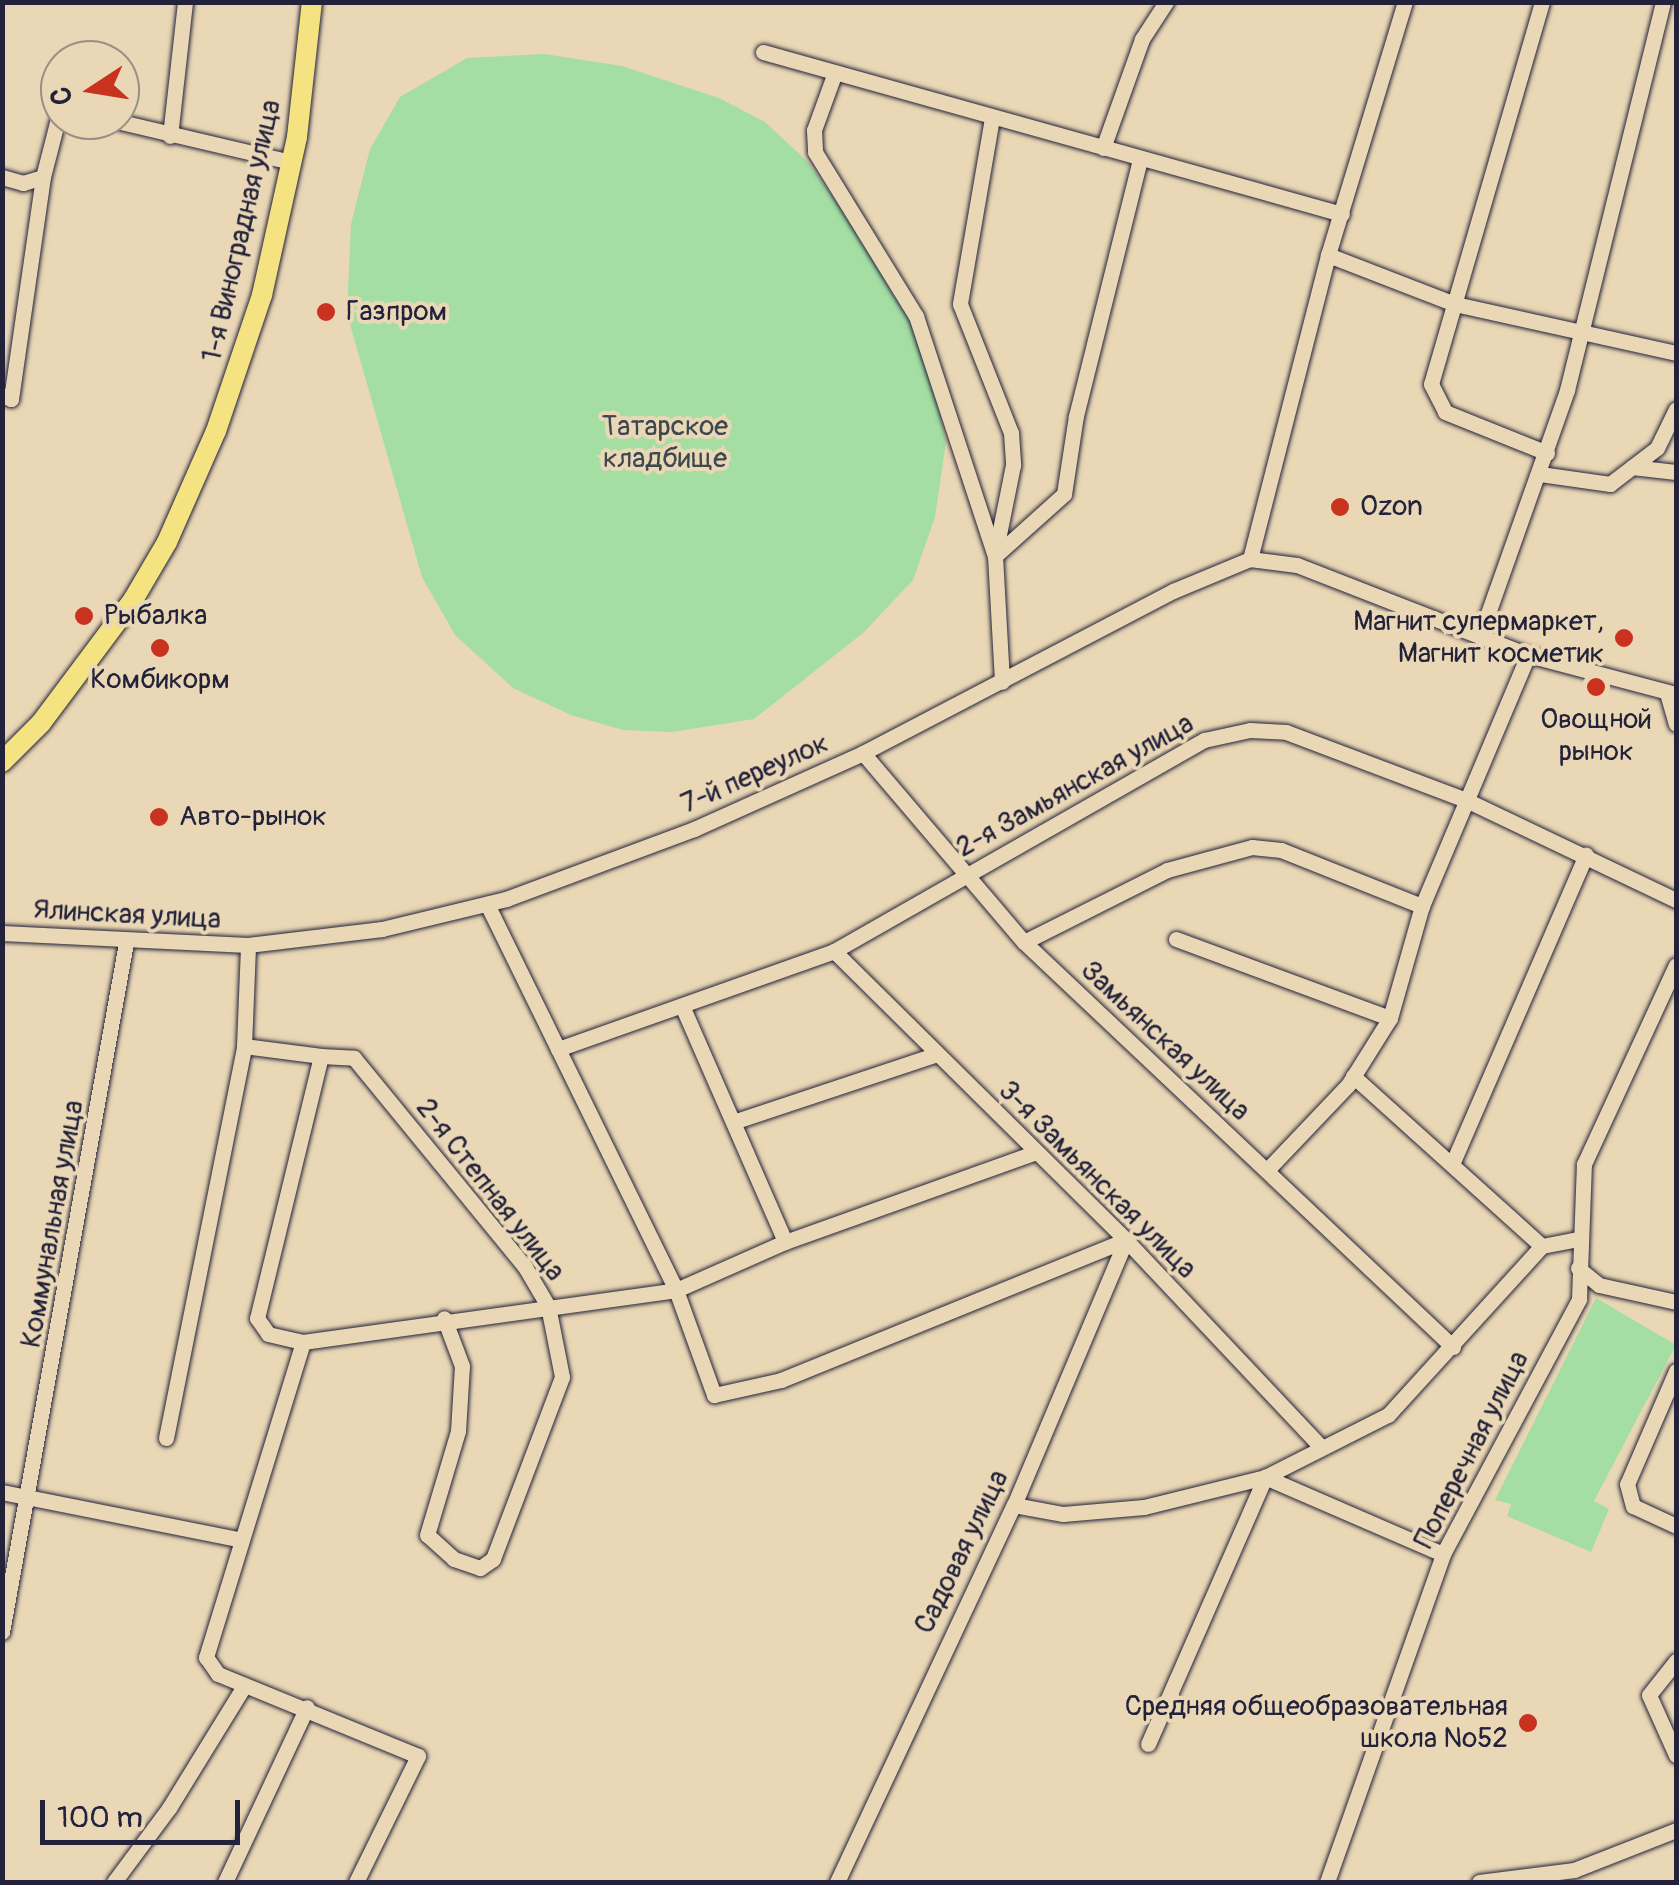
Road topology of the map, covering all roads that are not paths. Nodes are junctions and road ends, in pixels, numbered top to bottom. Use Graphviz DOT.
graph roads {
  1 [pos="312,2"];
  2 [pos="1166,2"];
  3 [pos="1404,2"];
  4 [pos="1542,2"];
  5 [pos="1663,2"];
  6 [pos="185,3"];
  7 [pos="763,52"];
  8 [pos="834,75"];
  9 [pos="992,118"];
  10 [pos="140,128"];
  11 [pos="170,136"];
  12 [pos="52,140"];
  13 [pos="1103,148"];
  14 [pos="1140,159"];
  15 [pos="292,162"];
  16 [pos="42,176"];
  17 [pos="2,177"];
  18 [pos="1342,214"];
  19 [pos="1328,255"];
  20 [pos="1454,304"];
  21 [pos="1583,332"];
  22 [pos="1676,354"];
  23 [pos="2,396"];
  24 [pos="1676,409"];
  25 [pos="1547,453"];
  26 [pos="1632,467"];
  27 [pos="1676,472"];
  28 [pos="1540,474"];
  29 [pos="995,556"];
  30 [pos="1250,560"];
  31 [pos="1480,636"];
  32 [pos="1528,656"];
  33 [pos="1002,682"];
  34 [pos="1672,694"];
  35 [pos="1676,724"];
  36 [pos="863,753"];
  37 [pos="2,762"];
  38 [pos="1466,800"];
  39 [pos="1586,855"];
  40 [pos="962,876"];
  41 [pos="1676,900"];
  42 [pos="487,904"];
  43 [pos="1422,906"];
  44 [pos="3,933"];
  45 [pos="1176,939"];
  46 [pos="1024,942"];
  47 [pos="126,943"];
  48 [pos="248,945"];
  49 [pos="834,951"];
  50 [pos="1676,965"];
  51 [pos="683,1008"];
  52 [pos="1390,1018"];
  53 [pos="244,1046"];
  54 [pos="558,1049"];
  55 [pos="934,1055"];
  56 [pos="321,1056"];
  57 [pos="1353,1076"];
  58 [pos="736,1120"];
  59 [pos="1034,1153"];
  60 [pos="1452,1162"];
  61 [pos="1266,1170"];
  62 [pos="1577,1239"];
  63 [pos="1126,1240"];
  64 [pos="785,1242"];
  65 [pos="1542,1246"];
  66 [pos="1578,1268"];
  67 [pos="676,1290"];
  68 [pos="1676,1302"];
  69 [pos="548,1306"];
  70 [pos="444,1318"];
  71 [pos="303,1342"];
  72 [pos="1453,1347"];
  73 [pos="1676,1370"];
  74 [pos="166,1438"];
  75 [pos="1322,1448"];
  76 [pos="1265,1478"];
  77 [pos="2,1492"];
  78 [pos="30,1498"];
  79 [pos="1014,1505"];
  80 [pos="1676,1526"];
  81 [pos="238,1539"];
  82 [pos="1442,1554"];
  83 [pos="2,1632"];
  84 [pos="1676,1661"];
  85 [pos="244,1686"];
  86 [pos="307,1707"];
  87 [pos="1148,1744"];
  88 [pos="1676,1755"];
  89 [pos="1676,1830"];
  90 [pos="114,1882"];
  91 [pos="225,1882"];
  92 [pos="356,1882"];
  93 [pos="838,1882"];
  94 [pos="1326,1882"];
  95 [pos="1479,1882"];
  1 -- 15 [label="main road, 1-я Виноградная улица"];
  2 -- 13 [label="street"];
  3 -- 18 [label="street"];
  4 -- 20 [label="street"];
  5 -- 21 [label="street"];
  6 -- 11 [label="street"];
  7 -- 8 [label="street"];
  8 -- 9 [label="street"];
  8 -- 29 [label="street"];
  9 -- 13 [label="street"];
  9 -- 29 [label="street"];
  10 -- 11 [label="street"];
  11 -- 15 [label="street"];
  12 -- 16 [label="street"];
  13 -- 14 [label="street"];
  14 -- 18 [label="street"];
  14 -- 29 [label="street"];
  15 -- 37 [label="main road, 1-я Виноградная улица"];
  16 -- 17 [label="street"];
  16 -- 23 [label="street"];
  18 -- 19 [label="street"];
  19 -- 20 [label="street"];
  19 -- 30 [label="street"];
  20 -- 21 [label="street"];
  20 -- 25 [label="street"];
  21 -- 22 [label="street"];
  21 -- 25 [label="street"];
  24 -- 26 [label="street"];
  25 -- 28 [label="street"];
  26 -- 27 [label="street"];
  26 -- 28 [label="street"];
  28 -- 31 [label="street"];
  29 -- 33 [label="street"];
  30 -- 31 [label="street"];
  30 -- 33 [label="street, 7-й переулок"];
  31 -- 32 [label="street"];
  32 -- 34 [label="street"];
  32 -- 38 [label="street"];
  33 -- 36 [label="street, 7-й переулок"];
  34 -- 35 [label="street"];
  36 -- 40 [label="street, Замьянская улица"];
  36 -- 42 [label="street, 7-й переулок"];
  38 -- 39 [label="street, 2-я Замьянская улица"];
  38 -- 40 [label="street, 2-я Замьянская улица"];
  38 -- 43 [label="street"];
  39 -- 41 [label="street, 2-я Замьянская улица"];
  39 -- 60 [label="street"];
  40 -- 46 [label="street, Замьянская улица"];
  40 -- 49 [label="street, 2-я Замьянская улица"];
  42 -- 48 [label="street, 7-й переулок"];
  42 -- 54 [label="street"];
  43 -- 46 [label="street"];
  43 -- 52 [label="street"];
  44 -- 47 [label="street, Ялинская улица"];
  45 -- 52 [label="street"];
  46 -- 61 [label="street, Замьянская улица"];
  47 -- 48 [label="street, Ялинская улица"];
  47 -- 78 [label="street, Коммунальная улица"];
  48 -- 53 [label="street"];
  49 -- 51 [label="street, 2-я Замьянская улица"];
  49 -- 55 [label="street, 3-я Замьянская улица"];
  50 -- 62 [label="street, Поперечная улица"];
  51 -- 54 [label="street, 2-я Замьянская улица"];
  51 -- 58 [label="street"];
  52 -- 57 [label="street"];
  53 -- 56 [label="street, 2-я Степная улица"];
  53 -- 74 [label="street"];
  54 -- 67 [label="street"];
  55 -- 58 [label="street"];
  55 -- 59 [label="street, 3-я Замьянская улица"];
  56 -- 69 [label="street, 2-я Степная улица"];
  56 -- 71 [label="street"];
  57 -- 60 [label="street"];
  57 -- 61 [label="street"];
  58 -- 64 [label="street"];
  59 -- 63 [label="street, 3-я Замьянская улица"];
  59 -- 64 [label="street"];
  60 -- 65 [label="street"];
  61 -- 72 [label="street, Замьянская улица"];
  62 -- 65 [label="street"];
  62 -- 66 [label="street, Поперечная улица"];
  63 -- 67 [label="street"];
  63 -- 75 [label="street, 3-я Замьянская улица"];
  63 -- 79 [label="street, Садовая улица"];
  64 -- 67 [label="street"];
  65 -- 72 [label="street"];
  66 -- 68 [label="street"];
  66 -- 82 [label="street, Поперечная улица"];
  67 -- 69 [label="street"];
  69 -- 70 [label="street"];
  69 -- 70 [label="street, 2-я Степная улица"];
  70 -- 71 [label="street"];
  71 -- 81 [label="street"];
  72 -- 75 [label="street"];
  73 -- 80 [label="street"];
  75 -- 76 [label="street"];
  76 -- 79 [label="street"];
  76 -- 82 [label="street"];
  76 -- 87 [label="street"];
  77 -- 78 [label="street"];
  78 -- 81 [label="street"];
  78 -- 83 [label="street, Коммунальная улица"];
  79 -- 93 [label="street, Садовая улица"];
  81 -- 85 [label="street"];
  82 -- 94 [label="street, Поперечная улица"];
  84 -- 88 [label="street"];
  85 -- 86 [label="street"];
  85 -- 90 [label="street"];
  86 -- 91 [label="street"];
  86 -- 92 [label="street"];
  89 -- 95 [label="street"];
}
